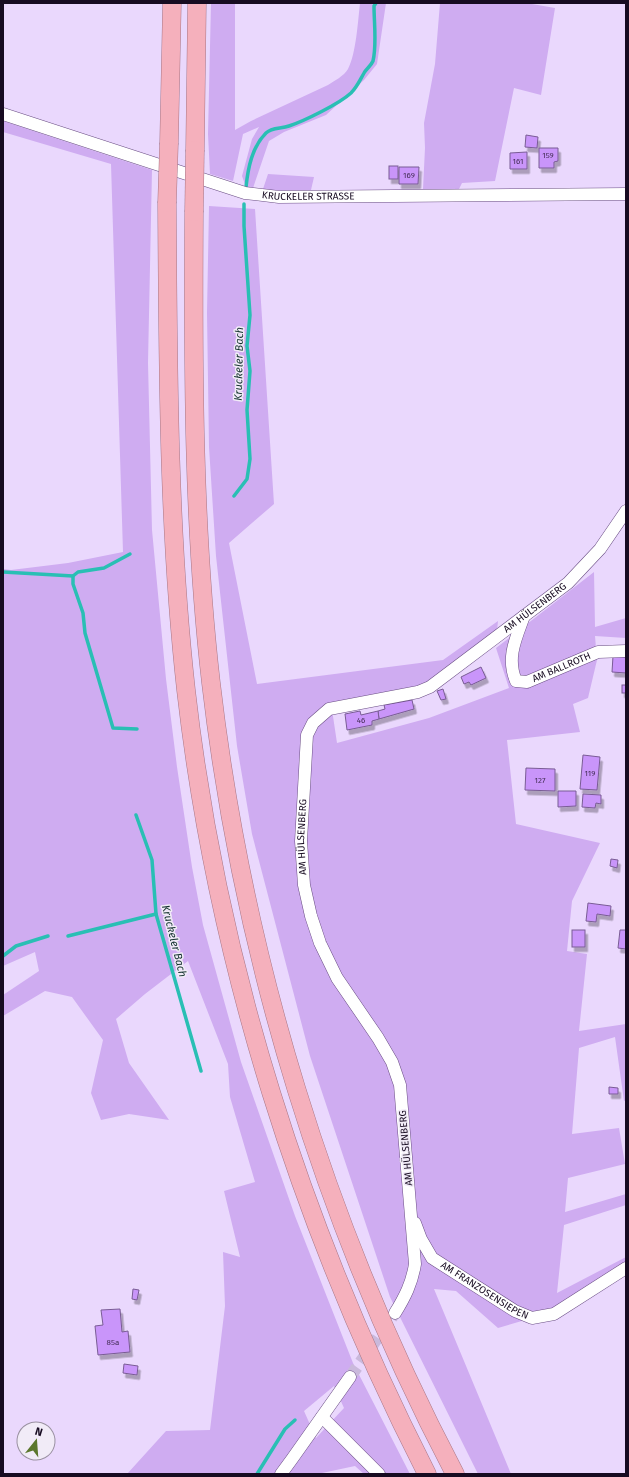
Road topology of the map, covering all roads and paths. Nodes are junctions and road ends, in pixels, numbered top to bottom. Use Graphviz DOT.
graph roads {
  1 [pos="172,3"];
  2 [pos="197,3"];
  3 [pos="3,114"];
  4 [pos="626,194"];
  5 [pos="626,511"];
  6 [pos="524,616"];
  7 [pos="626,651"];
  8 [pos="410,1211"];
  9 [pos="432,1258"];
  10 [pos="415,1264"];
  11 [pos="626,1268"];
  12 [pos="395,1313"];
  13 [pos="350,1377"];
  14 [pos="322,1417"];
  15 [pos="281,1474"];
  16 [pos="379,1474"];
  17 [pos="427,1474"];
  18 [pos="455,1474"];
  1 -- 17 [label="highway, bridge"];
  2 -- 18 [label="highway, bridge"];
  3 -- 4 [label="street, KRUCKELER STRASSE"];
  5 -- 6 [label="street, AM HÜLSENBERG"];
  6 -- 7 [label="street, AM BALLROTH"];
  6 -- 8 [label="street, AM HÜLSENBERG"];
  8 -- 9 [label="street, AM FRANZOSENSIEPEN"];
  8 -- 10 [label="street, AM HÜLSENBERG"];
  9 -- 10 [label="street"];
  9 -- 11 [label="street, AM FRANZOSENSIEPEN"];
  10 -- 12 [label="street, AM HÜLSENBERG"];
  13 -- 14 [label="street"];
  14 -- 15 [label="street"];
  14 -- 16 [label="street"];
}
